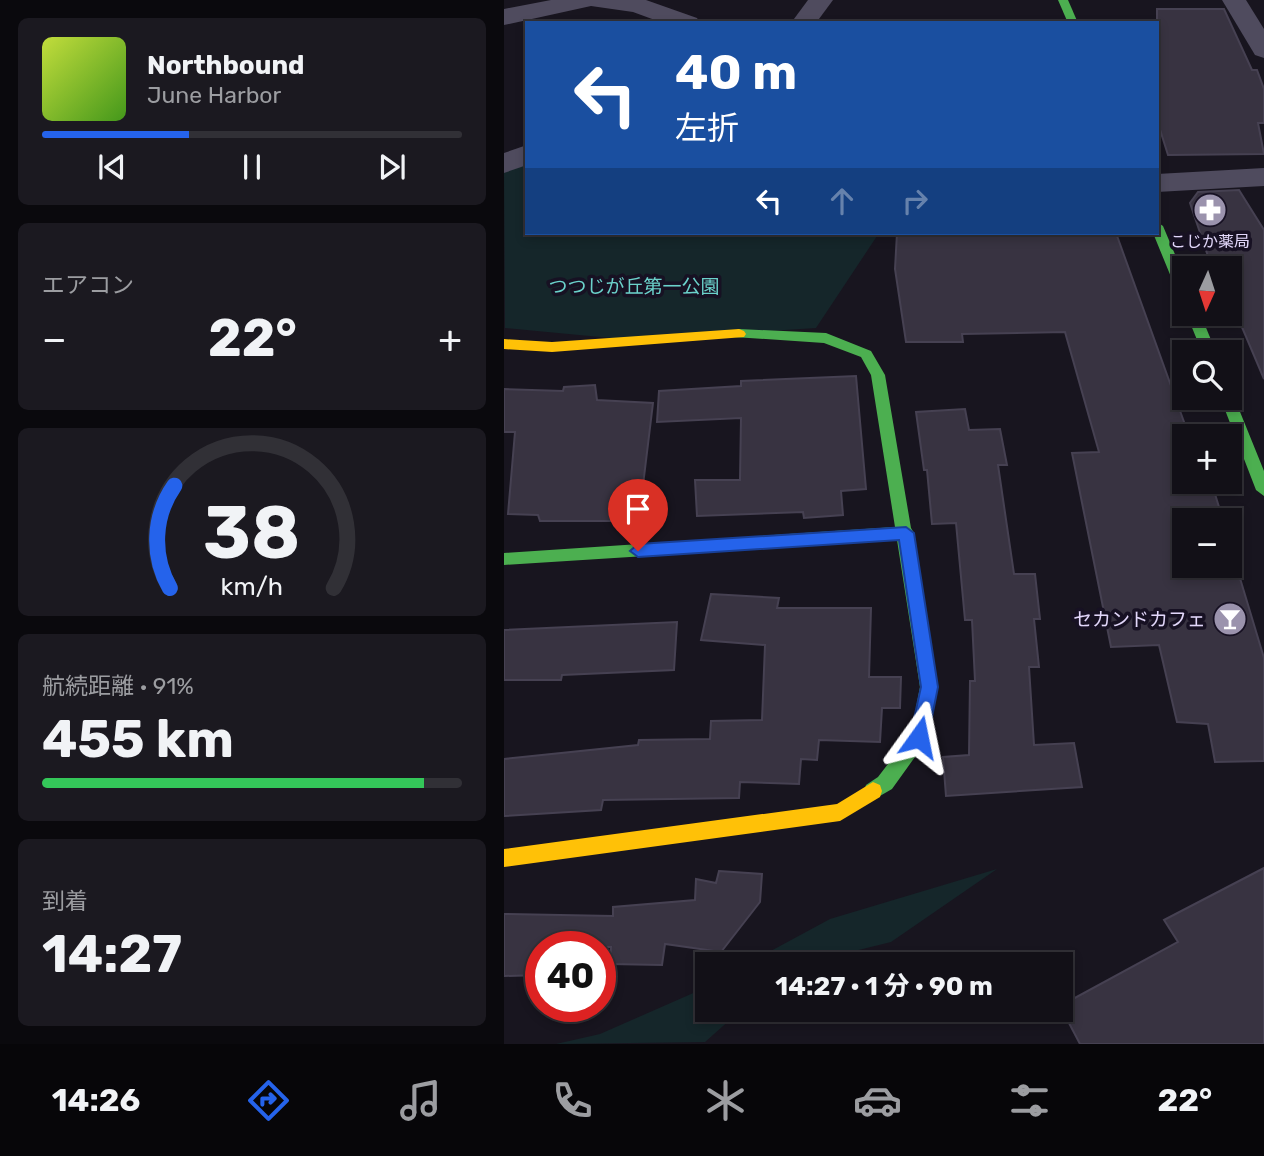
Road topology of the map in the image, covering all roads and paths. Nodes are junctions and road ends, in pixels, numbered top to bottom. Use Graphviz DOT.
graph roads {
  1 [pos="587,0"];
  2 [pos="595,0"];
  3 [pos="821,0"];
  4 [pos="1063,0"];
  5 [pos="1234,0"];
  6 [pos="504,17"];
  7 [pos="682,21"];
  8 [pos="805,21"];
  9 [pos="1072,21"];
  10 [pos="1264,50"];
  11 [pos="525,155"];
  12 [pos="504,164"];
  13 [pos="1264,177"];
  14 [pos="1159,183"];
  15 [pos="1159,231"];
  16 [pos="1172,262"];
  17 [pos="504,344"];
  18 [pos="1232,410"];
  19 [pos="1264,490"];
  20 [pos="906,533"];
  21 [pos="504,559"];
  22 [pos="504,858"];
  1 -- 6 [label="street"];
  2 -- 7 [label="street"];
  3 -- 8 [label="street"];
  4 -- 9 [label="street"];
  5 -- 10 [label="street"];
  11 -- 12 [label="street"];
  13 -- 14 [label="street"];
  15 -- 16 [label="street"];
  17 -- 20 [label="street"];
  18 -- 19 [label="street"];
  20 -- 21 [label="street"];
  20 -- 22 [label="street"];
}
